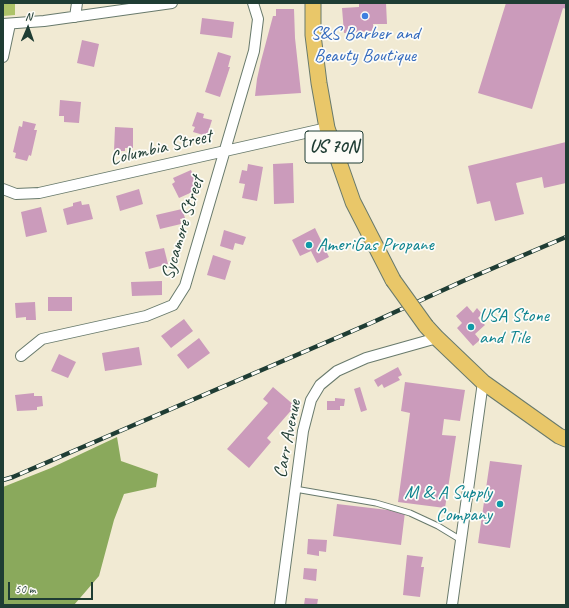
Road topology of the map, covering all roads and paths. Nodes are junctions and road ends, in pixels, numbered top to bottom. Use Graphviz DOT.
graph roads {
  1 [pos="77,3"];
  2 [pos="172,3"];
  3 [pos="253,3"];
  4 [pos="313,3"];
  5 [pos="75,17"];
  6 [pos="6,24"];
  7 [pos="3,57"];
  8 [pos="327,128"];
  9 [pos="225,151"];
  10 [pos="3,189"];
  11 [pos="437,338"];
  12 [pos="21,356"];
  13 [pos="483,382"];
  14 [pos="566,439"];
  15 [pos="295,489"];
  16 [pos="461,540"];
  17 [pos="280,605"];
  18 [pos="452,605"];
  1 -- 5 [label="street"];
  2 -- 5 [label="street"];
  3 -- 9 [label="street, Sycamore Street"];
  4 -- 8 [label="main road, US 70N"];
  5 -- 6 [label="street"];
  6 -- 7 [label="street"];
  8 -- 9 [label="street, Columbia Street"];
  8 -- 11 [label="main road, US 70N, bridge"];
  9 -- 10 [label="street, Columbia Street"];
  9 -- 12 [label="street, Sycamore Street"];
  11 -- 13 [label="main road, US 70N"];
  11 -- 15 [label="street, Carr Avenue"];
  13 -- 14 [label="main road, US 70N"];
  13 -- 16 [label="street"];
  15 -- 16 [label="lane"];
  15 -- 17 [label="street, Carr Avenue"];
  16 -- 18 [label="street"];
}
